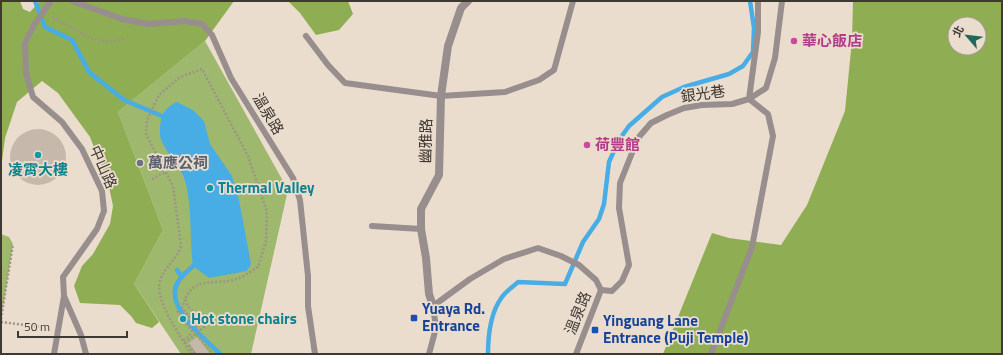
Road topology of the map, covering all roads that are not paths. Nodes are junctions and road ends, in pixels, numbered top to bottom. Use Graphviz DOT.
graph roads {
  1 [pos="51,1"];
  2 [pos="72,1"];
  3 [pos="468,1"];
  4 [pos="573,1"];
  5 [pos="758,1"];
  6 [pos="782,1"];
  7 [pos="306,36"];
  8 [pos="440,96"];
  9 [pos="749,99"];
  10 [pos="372,226"];
  11 [pos="421,229"];
  12 [pos="601,290"];
  13 [pos="64,296"];
  14 [pos="433,306"];
  15 [pos="54,354"];
  16 [pos="86,354"];
  17 [pos="315,354"];
  18 [pos="429,354"];
  19 [pos="576,354"];
  20 [pos="711,354"];
  1 -- 13 [label="lane, 中山路"];
  2 -- 17 [label="lane, 溫泉路"];
  3 -- 8 [label="street, 幽雅路"];
  4 -- 8 [label="lane"];
  5 -- 9 [label="lane"];
  6 -- 9 [label="lane, 銀光巷"];
  7 -- 8 [label="lane"];
  8 -- 11 [label="street, 幽雅路"];
  9 -- 12 [label="lane, 銀光巷"];
  9 -- 20 [label="lane"];
  10 -- 11 [label="lane"];
  11 -- 14 [label="street, 幽雅路"];
  12 -- 14 [label="lane, 溫泉路"];
  12 -- 19 [label="lane, 溫泉路"];
  13 -- 15 [label="lane"];
  13 -- 16 [label="lane, 中山路"];
  14 -- 18 [label="lane"];
}
